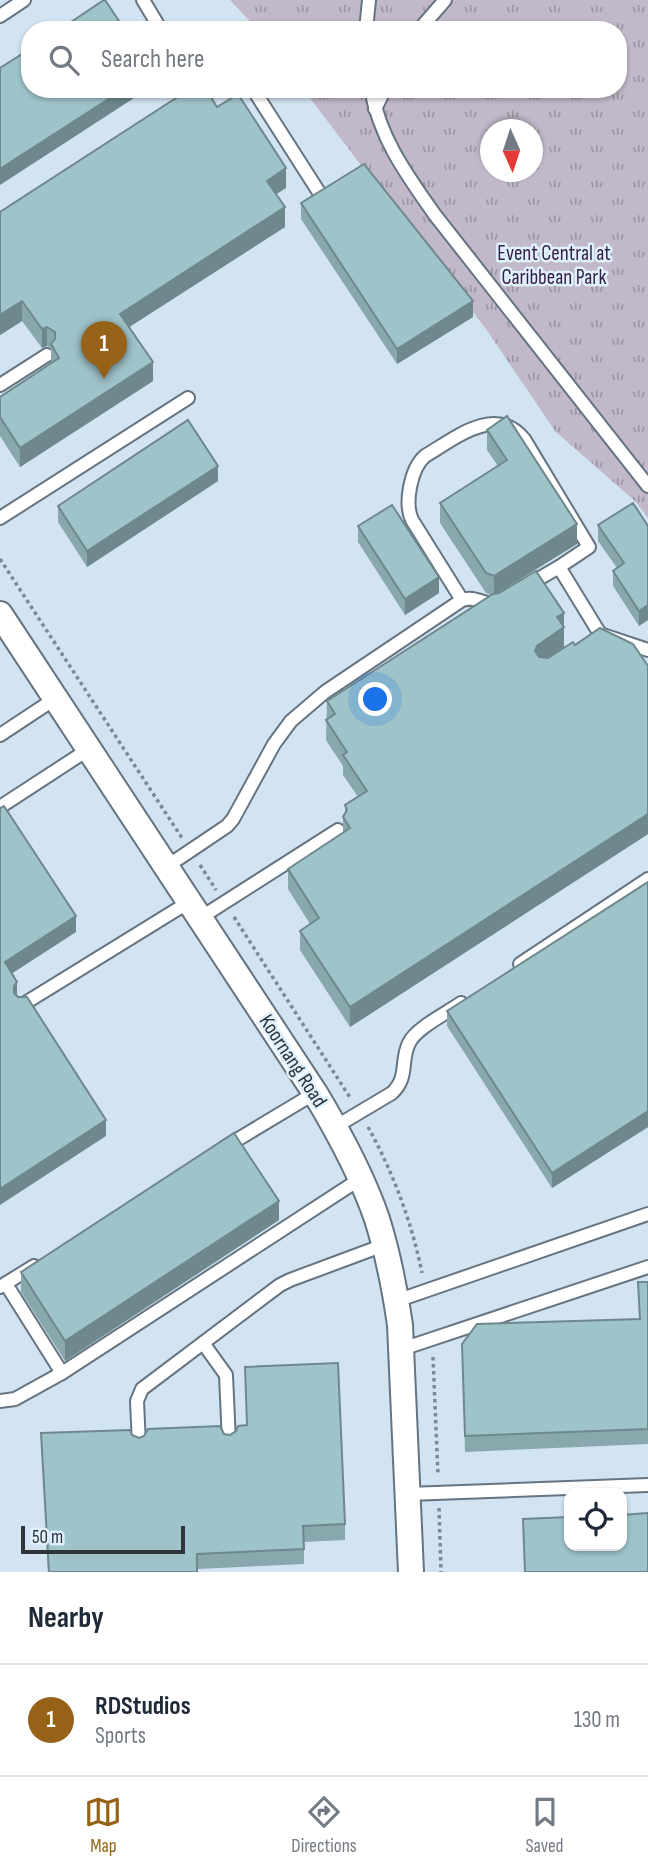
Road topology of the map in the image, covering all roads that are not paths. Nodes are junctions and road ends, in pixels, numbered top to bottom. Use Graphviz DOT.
graph roads {
  1 [pos="24,0"];
  2 [pos="143,0"];
  3 [pos="369,0"];
  4 [pos="445,0"];
  5 [pos="0,16"];
  6 [pos="156,21"];
  7 [pos="367,21"];
  8 [pos="427,21"];
  9 [pos="259,98"];
  10 [pos="373,98"];
  11 [pos="380,98"];
  12 [pos="375,109"];
  13 [pos="322,197"];
  14 [pos="47,355"];
  15 [pos="0,385"];
  16 [pos="188,398"];
  17 [pos="648,486"];
  18 [pos="0,518"];
  19 [pos="559,566"];
  20 [pos="462,600"];
  21 [pos="0,614"];
  22 [pos="648,650"];
  23 [pos="56,698"];
  24 [pos="0,735"];
  25 [pos="89,749"];
  26 [pos="0,807"];
  27 [pos="338,830"];
  28 [pos="166,867"];
  29 [pos="648,879"];
  30 [pos="195,910"];
  31 [pos="509,972"];
  32 [pos="474,995"];
  33 [pos="22,1005"];
  34 [pos="315,1093"];
  35 [pos="335,1127"];
  36 [pos="220,1150"];
  37 [pos="360,1179"];
  38 [pos="648,1214"];
  39 [pos="384,1245"];
  40 [pos="51,1256"];
  41 [pos="648,1267"];
  42 [pos="3,1285"];
  43 [pos="396,1301"];
  44 [pos="203,1343"];
  45 [pos="402,1349"];
  46 [pos="62,1373"];
  47 [pos="0,1401"];
  48 [pos="229,1442"];
  49 [pos="139,1445"];
  50 [pos="648,1485"];
  51 [pos="408,1494"];
  52 [pos="411,1572"];
  1 -- 5 [label="lane"];
  2 -- 6 [label="lane"];
  3 -- 7 [label="lane"];
  4 -- 8 [label="lane"];
  9 -- 13 [label="lane"];
  10 -- 12 [label="lane"];
  11 -- 12 [label="lane"];
  12 -- 17 [label="lane"];
  14 -- 15 [label="lane"];
  16 -- 18 [label="lane"];
  19 -- 20 [label="lane"];
  19 -- 20 [label="lane"];
  19 -- 22 [label="lane"];
  20 -- 28 [label="lane"];
  21 -- 23 [label="street, Koornang Road"];
  23 -- 24 [label="lane"];
  23 -- 25 [label="street, Koornang Road"];
  25 -- 26 [label="lane"];
  25 -- 28 [label="street, Koornang Road"];
  27 -- 30 [label="lane"];
  28 -- 30 [label="street, Koornang Road"];
  29 -- 31 [label="lane"];
  30 -- 33 [label="lane"];
  30 -- 34 [label="street, Koornang Road"];
  32 -- 35 [label="lane"];
  34 -- 35 [label="street, Koornang Road"];
  34 -- 36 [label="lane"];
  35 -- 37 [label="street, Koornang Road"];
  37 -- 39 [label="street, Koornang Road"];
  37 -- 46 [label="lane"];
  38 -- 43 [label="lane"];
  39 -- 43 [label="street, Koornang Road"];
  39 -- 44 [label="lane"];
  40 -- 42 [label="lane"];
  41 -- 45 [label="lane"];
  42 -- 46 [label="lane"];
  43 -- 45 [label="street, Koornang Road"];
  44 -- 48 [label="lane"];
  44 -- 49 [label="lane"];
  45 -- 51 [label="street, Koornang Road"];
  46 -- 47 [label="lane"];
  50 -- 51 [label="lane"];
  51 -- 52 [label="street, Koornang Road"];
}
